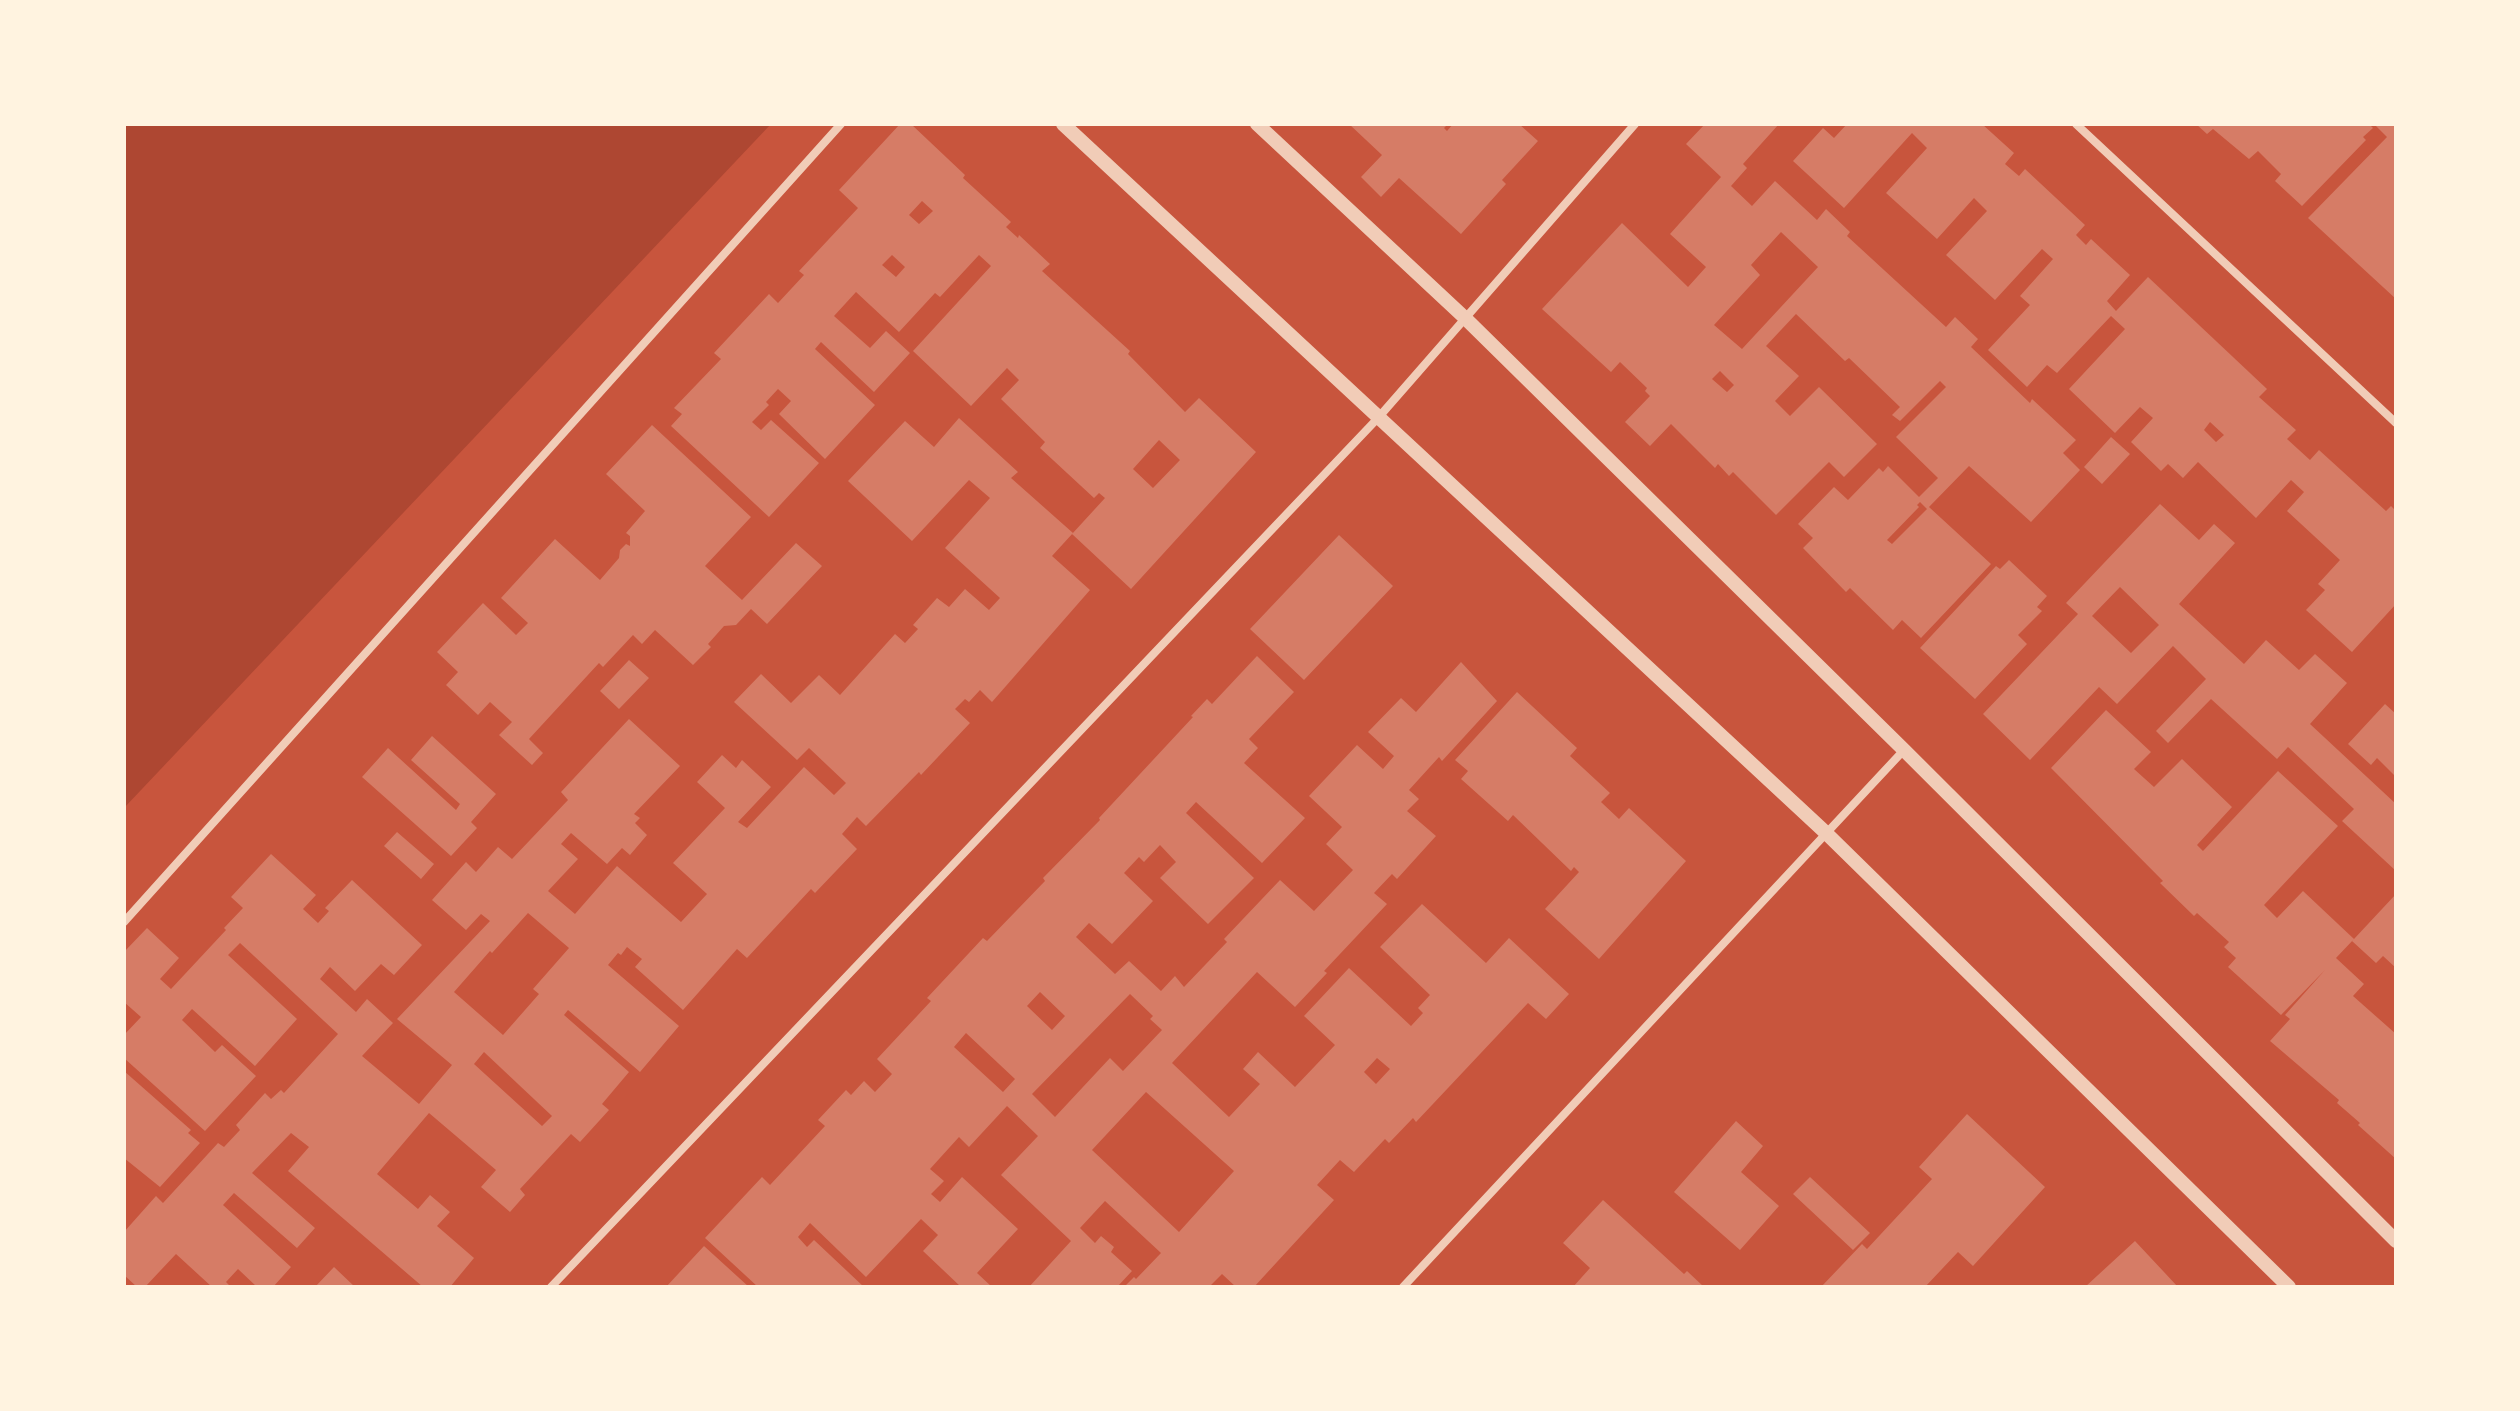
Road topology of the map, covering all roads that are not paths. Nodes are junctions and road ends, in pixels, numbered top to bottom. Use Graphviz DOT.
graph roads {
  1 [pos="841,124"];
  2 [pos="1063,124"];
  3 [pos="1257,124"];
  4 [pos="1635,124"];
  5 [pos="2076,124"];
  6 [pos="1465,318"];
  7 [pos="1378,418"];
  8 [pos="2396,423"];
  9 [pos="1904,750"];
  10 [pos="1825,832"];
  11 [pos="124,922"];
  12 [pos="2396,1241"];
  13 [pos="551,1287"];
  14 [pos="1403,1287"];
  15 [pos="2289,1287"];
  1 -- 11 [label="street"];
  2 -- 7 [label="street"];
  3 -- 6 [label="street"];
  4 -- 6 [label="street"];
  5 -- 8 [label="street"];
  6 -- 7 [label="street"];
  6 -- 9 [label="street"];
  7 -- 10 [label="street"];
  7 -- 13 [label="street"];
  9 -- 10 [label="street"];
  9 -- 12 [label="street"];
  10 -- 14 [label="street"];
  10 -- 15 [label="street"];
}
